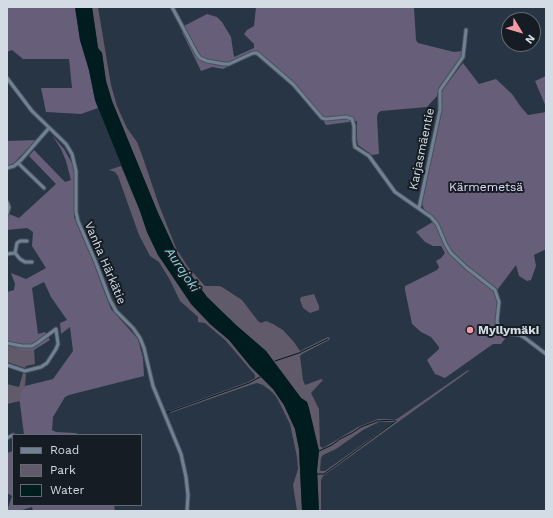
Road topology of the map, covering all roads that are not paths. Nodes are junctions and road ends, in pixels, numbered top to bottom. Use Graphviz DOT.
graph roads {
  1 [pos="172,7"];
  2 [pos="466,30"];
  3 [pos="7,78"];
  4 [pos="49,128"];
  5 [pos="18,163"];
  6 [pos="7,168"];
  7 [pos="44,188"];
  8 [pos="7,202"];
  9 [pos="419,208"];
  10 [pos="7,214"];
  11 [pos="27,241"];
  12 [pos="15,253"];
  13 [pos="7,254"];
  14 [pos="32,262"];
  15 [pos="7,343"];
  16 [pos="546,354"];
  17 [pos="7,365"];
  18 [pos="12,435"];
  19 [pos="7,438"];
  20 [pos="187,511"];
  1 -- 9 [label="street"];
  2 -- 9 [label="street, Karjasmäentie"];
  3 -- 4 [label="street, Vanha Härkätie"];
  4 -- 5 [label="street"];
  4 -- 20 [label="street, Vanha Härkätie"];
  5 -- 6 [label="street"];
  5 -- 7 [label="street"];
  8 -- 10 [label="street"];
  9 -- 16 [label="street"];
  11 -- 12 [label="street"];
  12 -- 13 [label="street"];
  12 -- 14 [label="street"];
  15 -- 17 [label="street"];
  18 -- 19 [label="street"];
}
